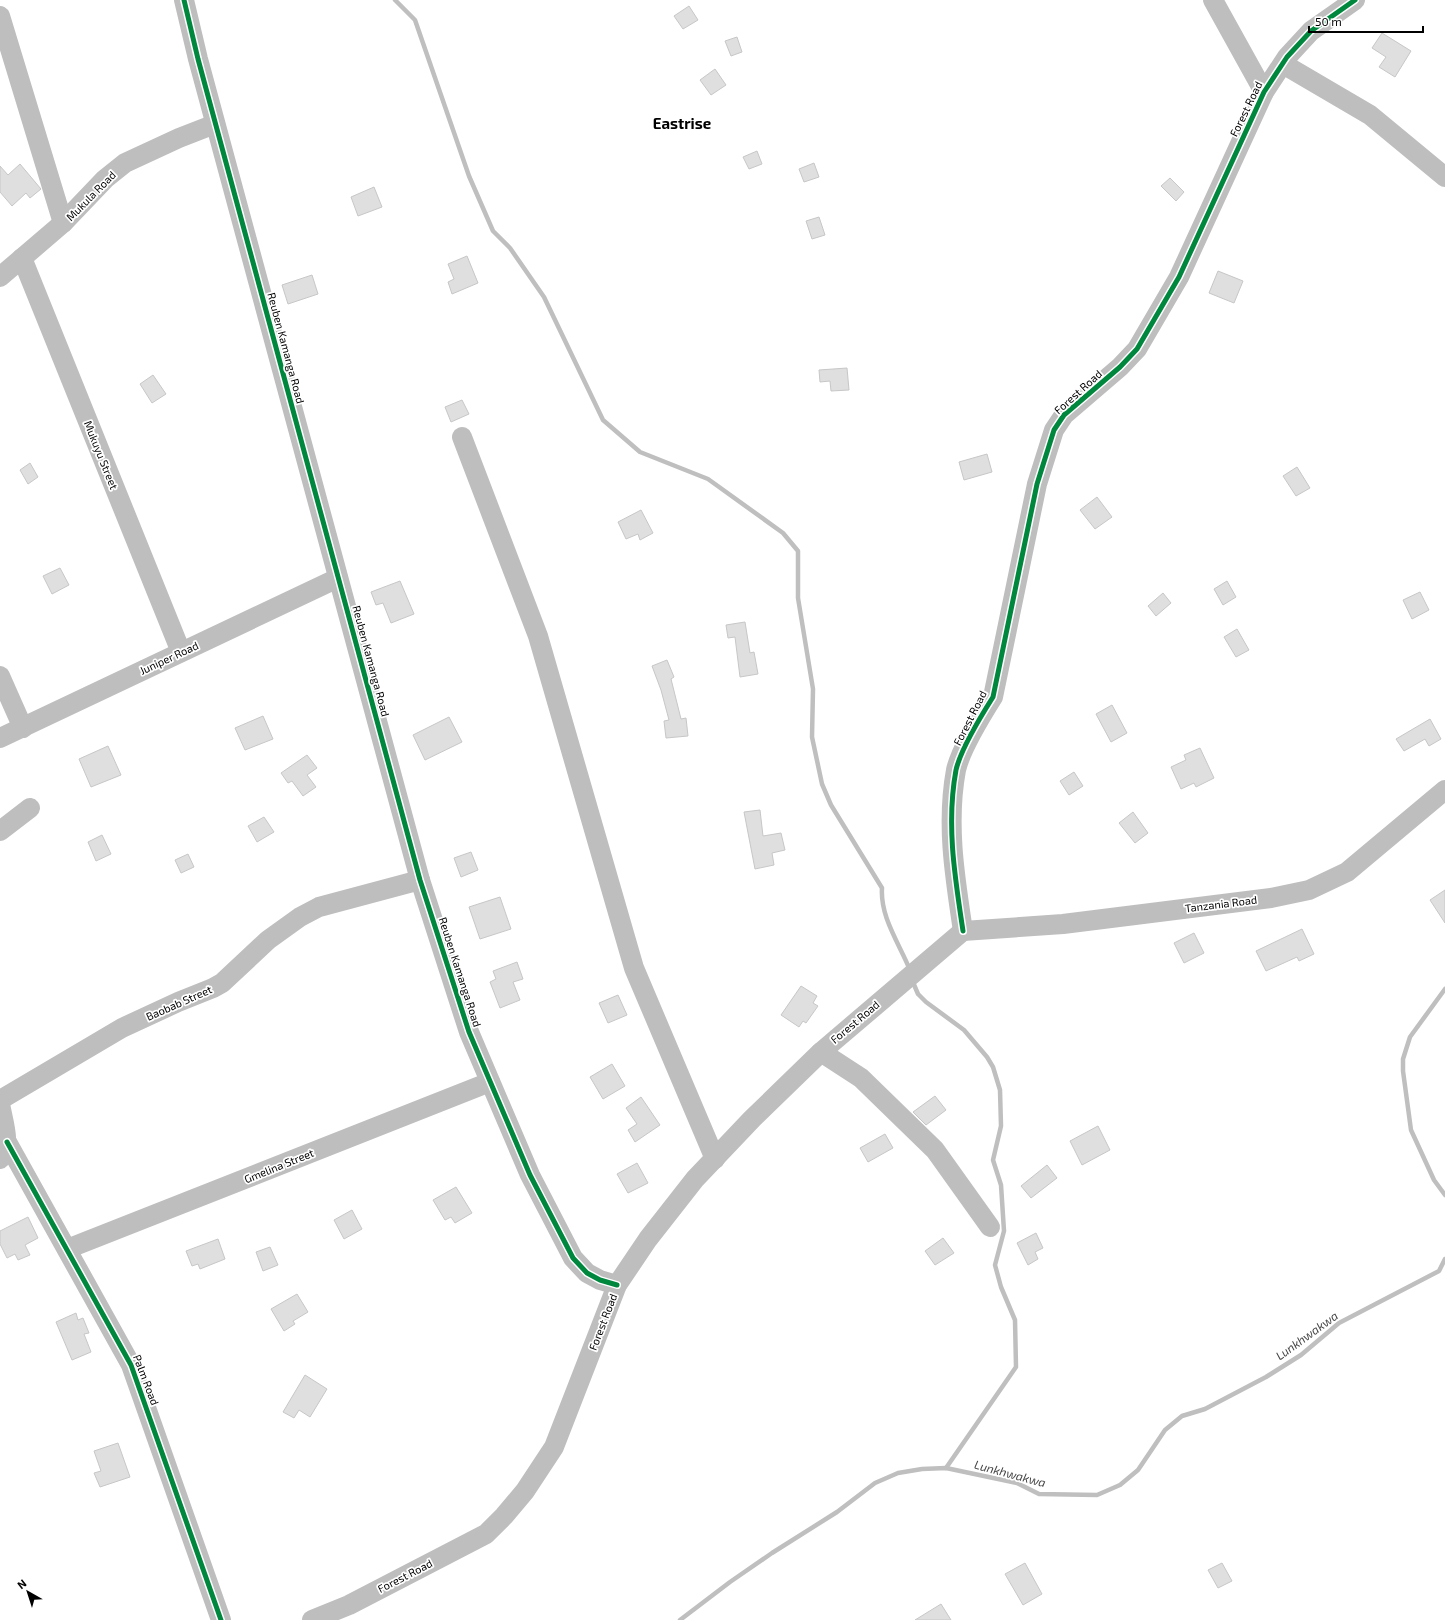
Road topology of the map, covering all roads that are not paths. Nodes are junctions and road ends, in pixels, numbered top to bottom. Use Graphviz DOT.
graph roads {
  1 [pos="184,0"];
  2 [pos="1213,0"];
  3 [pos="1355,0"];
  4 [pos="0,16"];
  5 [pos="1283,64"];
  6 [pos="1264,92"];
  7 [pos="215,124"];
  8 [pos="1445,177"];
  9 [pos="62,224"];
  10 [pos="22,258"];
  11 [pos="0,277"];
  12 [pos="462,437"];
  13 [pos="338,578"];
  14 [pos="180,652"];
  15 [pos="0,676"];
  16 [pos="23,728"];
  17 [pos="0,738"];
  18 [pos="1445,790"];
  19 [pos="30,808"];
  20 [pos="0,831"];
  21 [pos="420,880"];
  22 [pos="963,931"];
  23 [pos="821,1052"];
  24 [pos="490,1082"];
  25 [pos="0,1100"];
  26 [pos="0,1104"];
  27 [pos="3,1151"];
  28 [pos="714,1159"];
  29 [pos="990,1227"];
  30 [pos="67,1249"];
  31 [pos="617,1285"];
  32 [pos="221,1620"];
  33 [pos="312,1620"];
  1 -- 7 [label="street, Reuben Kamanga Road"];
  2 -- 6 [label="street"];
  3 -- 5 [label="street, Forest Road"];
  4 -- 9 [label="street"];
  5 -- 6 [label="street, Forest Road"];
  5 -- 8 [label="street"];
  6 -- 22 [label="street, Forest Road"];
  7 -- 9 [label="street, Mukula Road"];
  7 -- 13 [label="street, Reuben Kamanga Road"];
  9 -- 10 [label="street, Mukula Road"];
  10 -- 11 [label="street, Mukula Road"];
  10 -- 14 [label="street, Mukuyu Street"];
  12 -- 28 [label="street"];
  13 -- 14 [label="street, Juniper Road"];
  13 -- 21 [label="street, Reuben Kamanga Road"];
  14 -- 16 [label="street, Juniper Road"];
  15 -- 16 [label="street"];
  16 -- 17 [label="street, Juniper Road"];
  18 -- 22 [label="street, Tanzania Road"];
  19 -- 20 [label="street"];
  21 -- 24 [label="street, Reuben Kamanga Road"];
  21 -- 25 [label="street, Baobab Street"];
  22 -- 23 [label="street, Forest Road"];
  23 -- 28 [label="street, Forest Road"];
  23 -- 29 [label="street"];
  24 -- 30 [label="street, Gmelina Street"];
  24 -- 31 [label="street, Reuben Kamanga Road"];
  26 -- 27 [label="street"];
  27 -- 30 [label="street, Palm Road"];
  28 -- 31 [label="street, Forest Road"];
  30 -- 32 [label="street, Palm Road"];
  31 -- 33 [label="street, Forest Road"];
}
